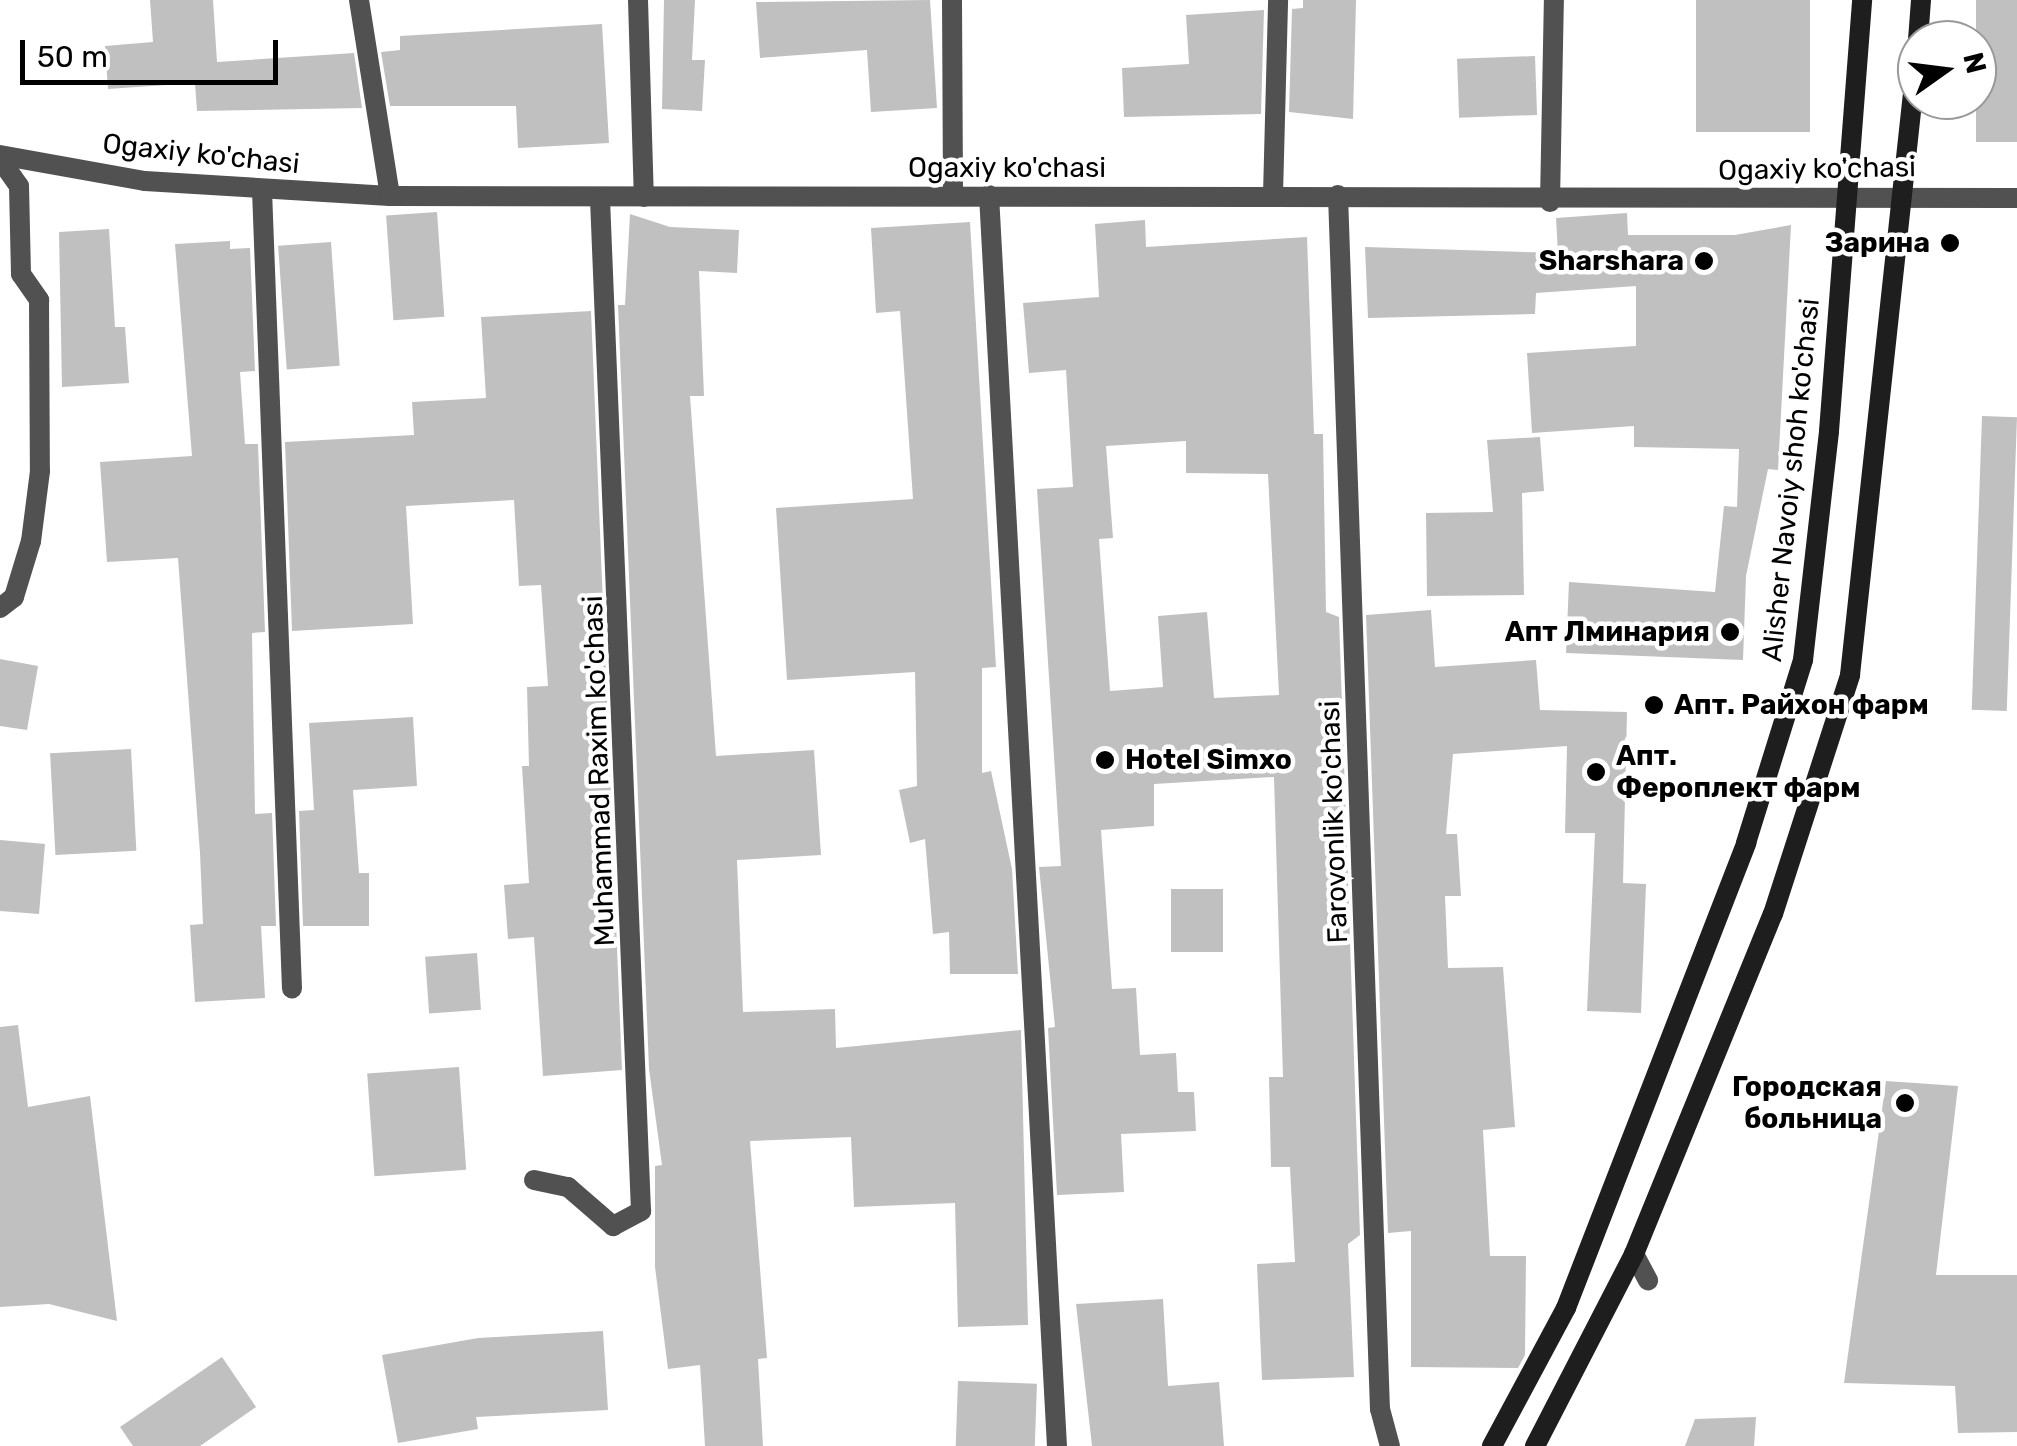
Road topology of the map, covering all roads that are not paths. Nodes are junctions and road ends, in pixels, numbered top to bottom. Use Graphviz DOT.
graph roads {
  1 [pos="359,0"];
  2 [pos="638,0"];
  3 [pos="952,0"];
  4 [pos="1278,0"];
  5 [pos="1554,0"];
  6 [pos="1862,0"];
  7 [pos="1912,120"];
  8 [pos="0,157"];
  9 [pos="262,190"];
  10 [pos="953,195"];
  11 [pos="990,195"];
  12 [pos="1273,195"];
  13 [pos="1846,195"];
  14 [pos="1906,195"];
  15 [pos="390,196"];
  16 [pos="1338,196"];
  17 [pos="644,197"];
  18 [pos="2017,198"];
  19 [pos="600,199"];
  20 [pos="1550,202"];
  21 [pos="0,608"];
  22 [pos="292,988"];
  23 [pos="534,1180"];
  24 [pos="1634,1254"];
  25 [pos="1648,1280"];
  26 [pos="1057,1446"];
  27 [pos="1390,1446"];
  28 [pos="1492,1446"];
  29 [pos="1535,1446"];
  1 -- 15 [label="street"];
  2 -- 17 [label="street"];
  3 -- 10 [label="street"];
  4 -- 12 [label="street"];
  5 -- 20 [label="street"];
  6 -- 13 [label="main road, Alisher Navoiy shoh ko'chasi"];
  7 -- 14 [label="main road"];
  8 -- 9 [label="street, Ogaxiy ko'chasi"];
  8 -- 21 [label="street"];
  9 -- 15 [label="street, Ogaxiy ko'chasi"];
  9 -- 22 [label="street"];
  10 -- 11 [label="street, Ogaxiy ko'chasi"];
  10 -- 17 [label="street, Ogaxiy ko'chasi"];
  11 -- 12 [label="street, Ogaxiy ko'chasi"];
  11 -- 26 [label="street"];
  12 -- 16 [label="street, Ogaxiy ko'chasi"];
  13 -- 14 [label="street, Ogaxiy ko'chasi"];
  13 -- 20 [label="street, Ogaxiy ko'chasi"];
  13 -- 28 [label="main road, Alisher Navoiy shoh ko'chasi"];
  14 -- 18 [label="street, Ogaxiy ko'chasi"];
  14 -- 24 [label="main road"];
  15 -- 19 [label="street, Ogaxiy ko'chasi"];
  16 -- 20 [label="street, Ogaxiy ko'chasi"];
  16 -- 27 [label="street, Farovonlik ko'chasi"];
  17 -- 19 [label="street, Ogaxiy ko'chasi"];
  19 -- 23 [label="street, Muhammad Raxim ko'chasi"];
  24 -- 25 [label="street"];
  24 -- 29 [label="main road"];
}
